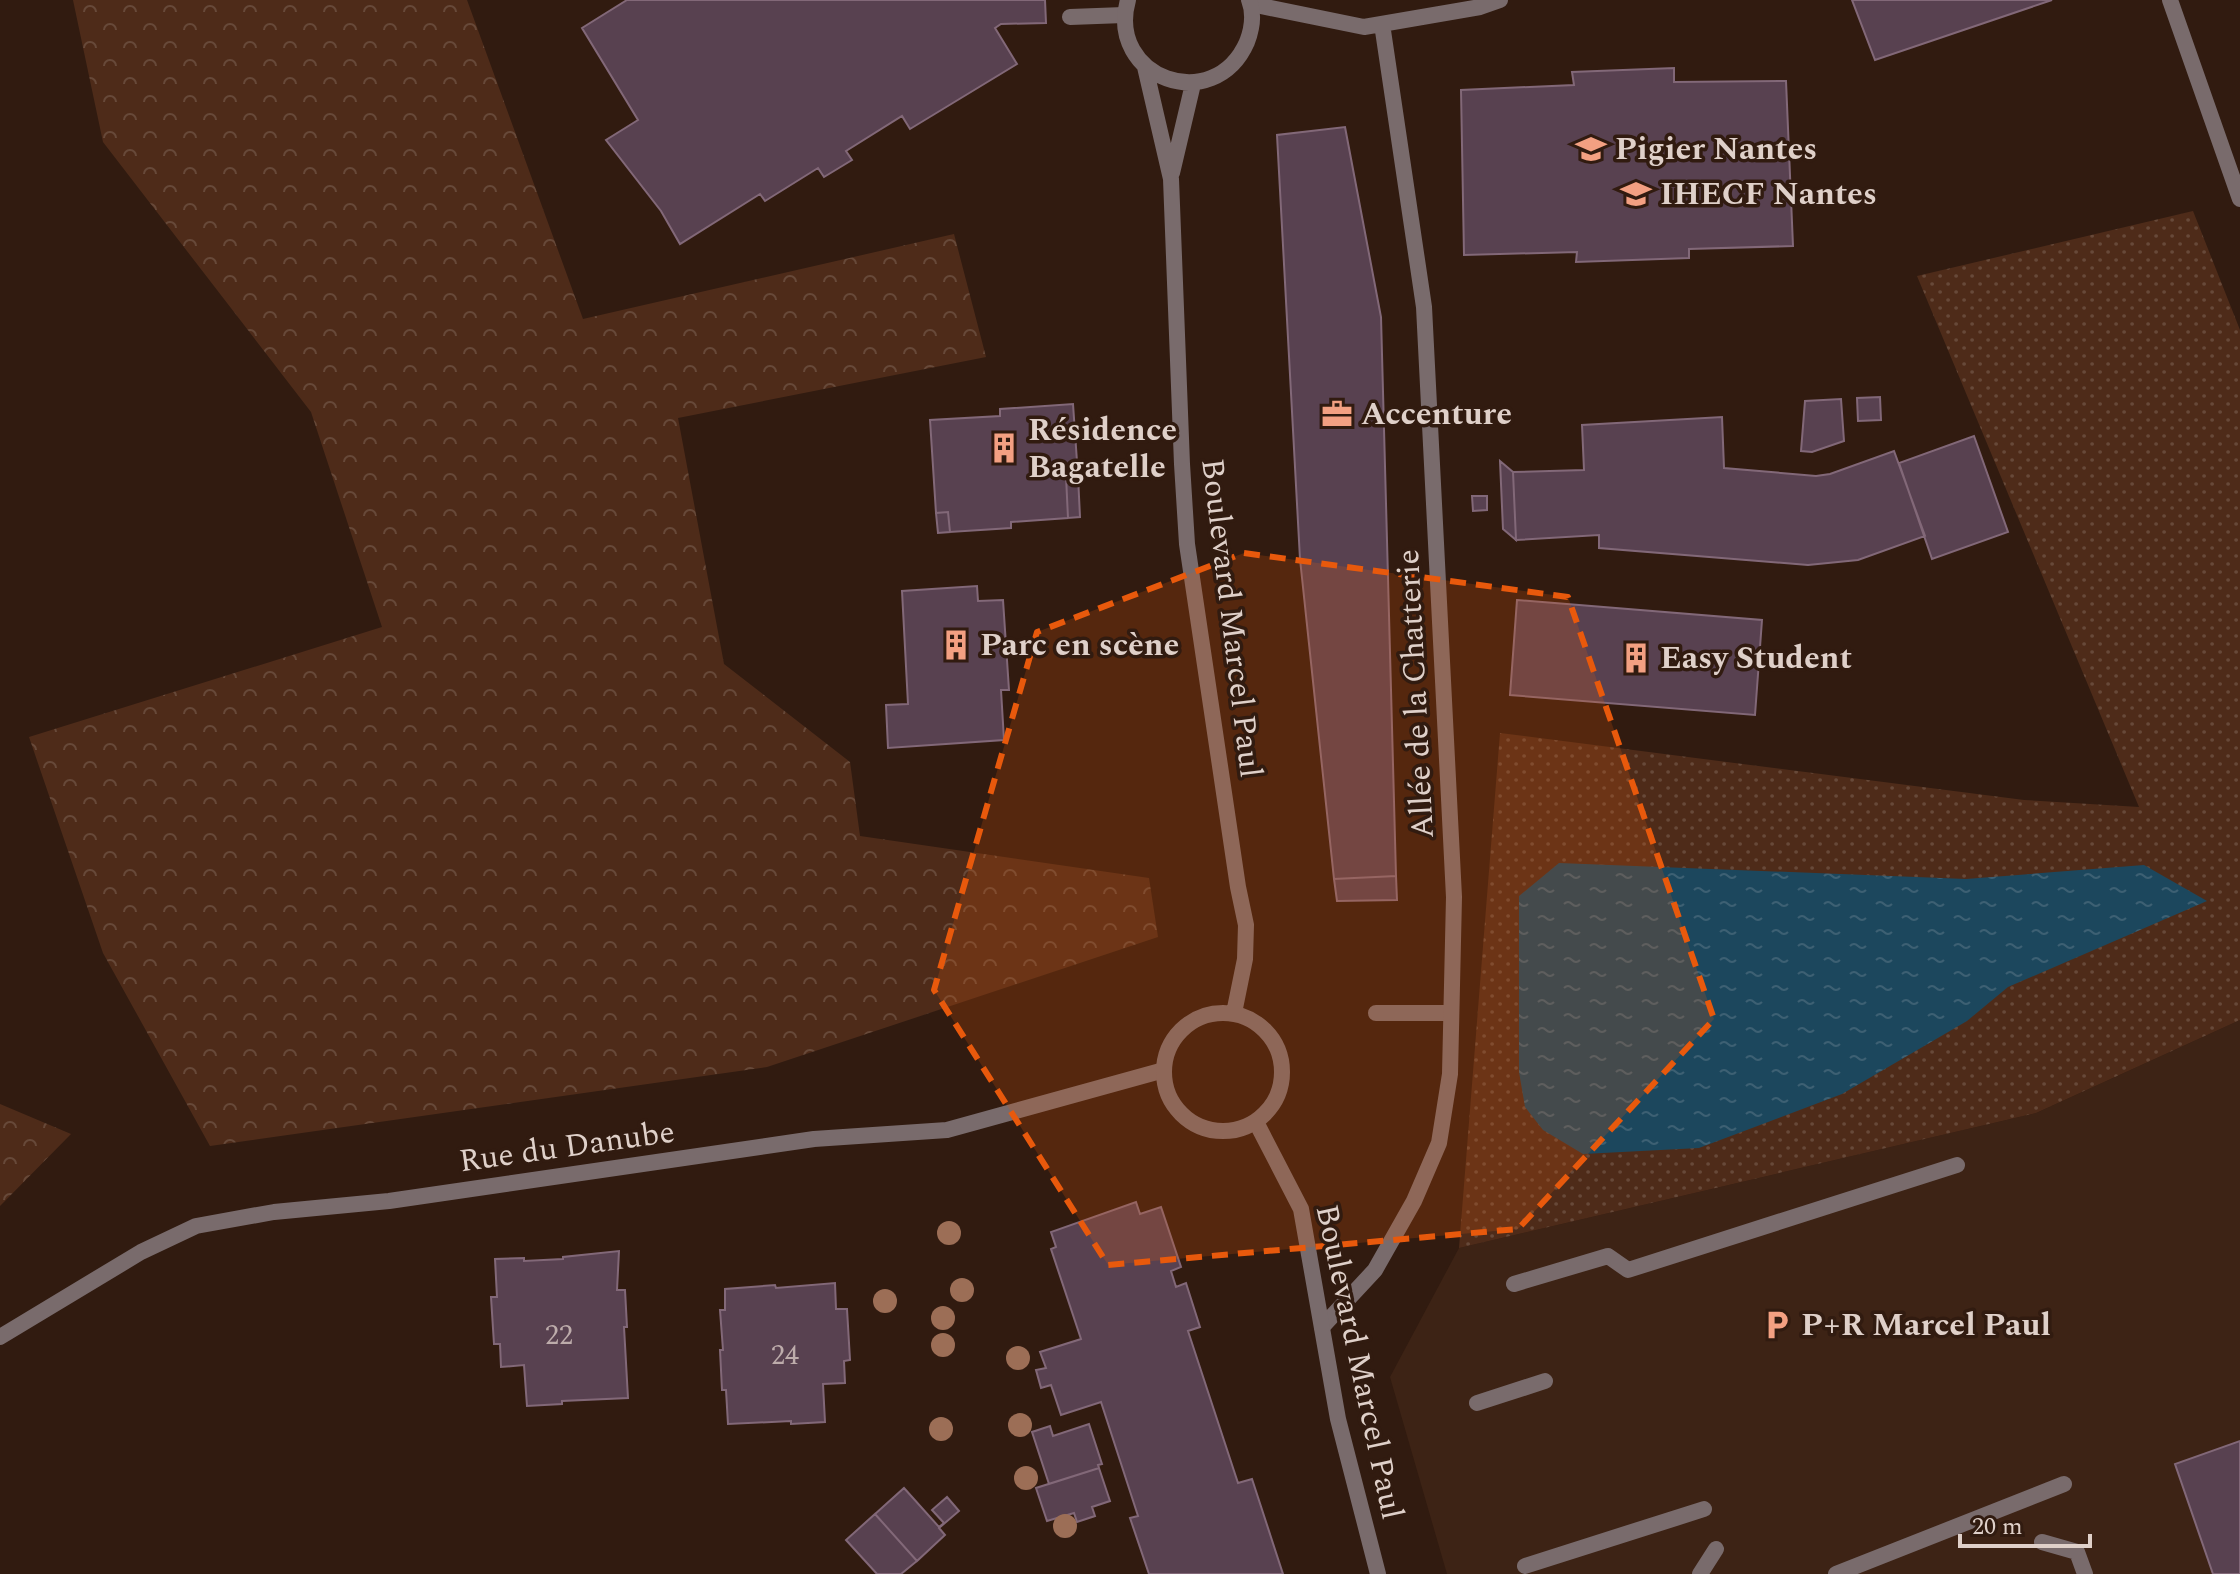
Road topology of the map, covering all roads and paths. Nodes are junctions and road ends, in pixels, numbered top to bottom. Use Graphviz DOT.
graph roads {
  1 [pos="1500,0"];
  2 [pos="2170,0"];
  3 [pos="1250,2"];
  4 [pos="1126,8"];
  5 [pos="1070,17"];
  6 [pos="1382,24"];
  7 [pos="1145,67"];
  8 [pos="1193,84"];
  9 [pos="1171,179"];
  10 [pos="2240,199"];
  11 [pos="1234,1013"];
  12 [pos="1376,1013"];
  13 [pos="1451,1013"];
  14 [pos="1164,1070"];
  15 [pos="1256,1122"];
  16 [pos="1957,1165"];
  17 [pos="1514,1284"];
  18 [pos="1322,1327"];
  19 [pos="0,1337"];
  20 [pos="1545,1381"];
  21 [pos="1477,1403"];
  22 [pos="2064,1484"];
  23 [pos="1704,1509"];
  24 [pos="2042,1542"];
  25 [pos="1716,1549"];
  26 [pos="1525,1566"];
  27 [pos="1378,1574"];
  28 [pos="1700,1574"];
  29 [pos="1836,1574"];
  30 [pos="2085,1574"];
  1 -- 6 [label="street"];
  2 -- 10 [label="street"];
  3 -- 6 [label="street"];
  3 -- 8 [label="street"];
  4 -- 5 [label="street"];
  4 -- 7 [label="street, Boulevard Marcel Paul"];
  6 -- 13 [label="street, Allée de la Chatterie"];
  7 -- 8 [label="street"];
  7 -- 9 [label="street, Boulevard Marcel Paul"];
  8 -- 9 [label="street, Boulevard Marcel Paul"];
  9 -- 11 [label="street, Boulevard Marcel Paul"];
  11 -- 14 [label="street"];
  11 -- 15 [label="street"];
  12 -- 13 [label="street"];
  13 -- 18 [label="street, Allée de la Chatterie"];
  14 -- 15 [label="street"];
  14 -- 19 [label="street, Rue du Danube"];
  15 -- 18 [label="street, Boulevard Marcel Paul"];
  16 -- 17 [label="street"];
  18 -- 27 [label="street, Boulevard Marcel Paul"];
  20 -- 21 [label="street"];
  22 -- 29 [label="street"];
  23 -- 26 [label="street"];
  24 -- 30 [label="street"];
  25 -- 28 [label="street"];
}
